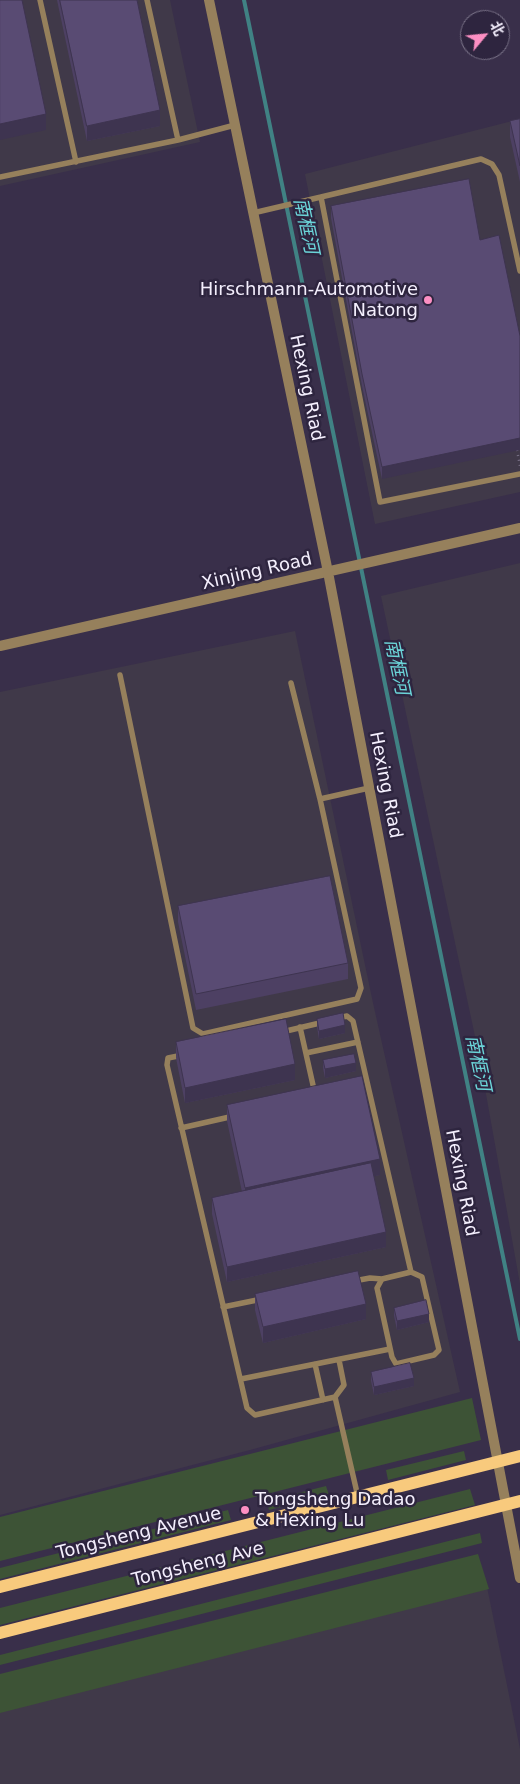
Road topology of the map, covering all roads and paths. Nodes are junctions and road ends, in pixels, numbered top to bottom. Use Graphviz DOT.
graph roads {
  1 [pos="40,0"];
  2 [pos="147,0"];
  3 [pos="209,0"];
  4 [pos="235,125"];
  5 [pos="178,140"];
  6 [pos="76,162"];
  7 [pos="0,177"];
  8 [pos="321,197"];
  9 [pos="253,213"];
  10 [pos="520,271"];
  11 [pos="516,450"];
  12 [pos="520,468"];
  13 [pos="520,474"];
  14 [pos="520,528"];
  15 [pos="328,572"];
  16 [pos="0,646"];
  17 [pos="120,675"];
  18 [pos="291,683"];
  19 [pos="369,788"];
  20 [pos="320,799"];
  21 [pos="340,889"];
  22 [pos="330,891"];
  23 [pos="181,920"];
  24 [pos="171,922"];
  25 [pos="300,1027"];
  26 [pos="272,1034"];
  27 [pos="358,1042"];
  28 [pos="187,1054"];
  29 [pos="306,1054"];
  30 [pos="368,1086"];
  31 [pos="359,1088"];
  32 [pos="324,1096"];
  33 [pos="316,1098"];
  34 [pos="306,1100"];
  35 [pos="239,1115"];
  36 [pos="181,1128"];
  37 [pos="411,1272"];
  38 [pos="382,1280"];
  39 [pos="350,1282"];
  40 [pos="272,1297"];
  41 [pos="223,1306"];
  42 [pos="390,1349"];
  43 [pos="339,1360"];
  44 [pos="315,1364"];
  45 [pos="240,1380"];
  46 [pos="335,1397"];
  47 [pos="323,1400"];
  48 [pos="520,1456"];
  49 [pos="497,1462"];
  50 [pos="358,1497"];
  51 [pos="520,1501"];
  52 [pos="505,1505"];
  53 [pos="520,1578"];
  54 [pos="0,1587"];
  55 [pos="0,1633"];
  1 -- 6 [label="lane"];
  2 -- 5 [label="lane"];
  3 -- 4 [label="street, Hexing Riad"];
  4 -- 5 [label="lane"];
  4 -- 9 [label="street, Hexing Riad"];
  5 -- 6 [label="lane"];
  6 -- 7 [label="lane"];
  8 -- 9 [label="lane"];
  8 -- 10 [label="lane"];
  8 -- 13 [label="lane"];
  9 -- 15 [label="street, Hexing Riad"];
  11 -- 12 [label="path"];
  14 -- 15 [label="street, Xinjing Road"];
  15 -- 16 [label="street, Xinjing Road"];
  15 -- 19 [label="street, Hexing Riad"];
  17 -- 24 [label="lane"];
  18 -- 20 [label="lane"];
  19 -- 20 [label="lane"];
  19 -- 49 [label="street, Hexing Riad"];
  20 -- 21 [label="lane"];
  21 -- 22 [label="lane"];
  21 -- 24 [label="lane"];
  23 -- 24 [label="lane"];
  25 -- 26 [label="lane"];
  25 -- 27 [label="lane"];
  25 -- 29 [label="lane"];
  27 -- 29 [label="lane"];
  27 -- 30 [label="lane"];
  28 -- 36 [label="lane"];
  29 -- 33 [label="lane"];
  30 -- 31 [label="lane"];
  30 -- 37 [label="lane"];
  32 -- 33 [label="lane"];
  33 -- 34 [label="lane"];
  35 -- 36 [label="lane"];
  36 -- 41 [label="lane"];
  37 -- 38 [label="lane"];
  37 -- 42 [label="lane"];
  38 -- 39 [label="lane"];
  38 -- 42 [label="lane"];
  40 -- 41 [label="lane"];
  41 -- 45 [label="lane"];
  42 -- 43 [label="lane"];
  43 -- 44 [label="lane"];
  43 -- 46 [label="lane"];
  44 -- 45 [label="lane"];
  44 -- 47 [label="lane"];
  45 -- 47 [label="lane"];
  46 -- 47 [label="lane"];
  46 -- 50 [label="lane"];
  48 -- 49 [label="main road, Tongsheng Avenue"];
  49 -- 50 [label="main road, Tongsheng Avenue"];
  49 -- 52 [label="street, Hexing Riad"];
  50 -- 54 [label="main road, Tongsheng Avenue"];
  51 -- 52 [label="main road, Tongsheng Ave"];
  52 -- 53 [label="street, Hexing Riad"];
  52 -- 55 [label="main road, Tongsheng Ave"];
}
